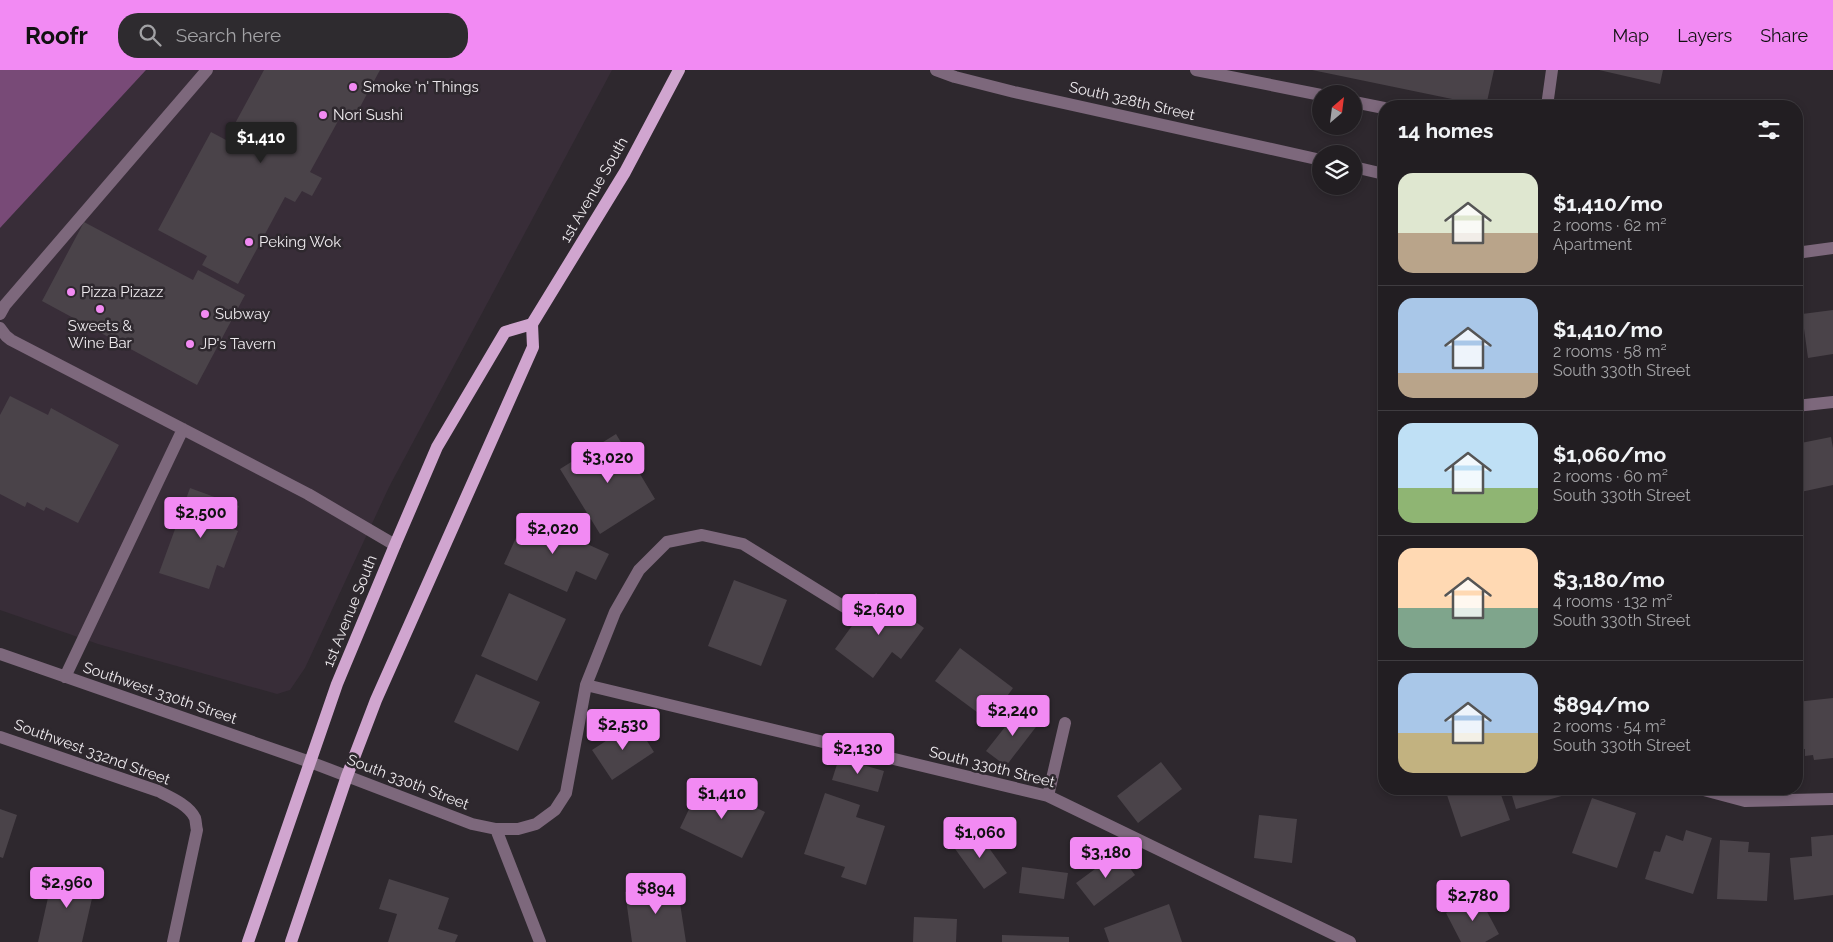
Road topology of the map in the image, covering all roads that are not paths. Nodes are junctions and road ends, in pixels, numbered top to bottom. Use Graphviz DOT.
graph roads {
  1 [pos="207,70"];
  2 [pos="679,70"];
  3 [pos="936,70"];
  4 [pos="1196,70"];
  5 [pos="1552,70"];
  6 [pos="1312,93"];
  7 [pos="1548,100"];
  8 [pos="1362,104"];
  9 [pos="1378,107"];
  10 [pos="1312,158"];
  11 [pos="1362,169"];
  12 [pos="1378,173"];
  13 [pos="1833,248"];
  14 [pos="1803,251"];
  15 [pos="0,314"];
  16 [pos="532,324"];
  17 [pos="0,328"];
  18 [pos="1833,402"];
  19 [pos="1803,405"];
  20 [pos="183,429"];
  21 [pos="395,545"];
  22 [pos="851,611"];
  23 [pos="0,654"];
  24 [pos="65,677"];
  25 [pos="586,685"];
  26 [pos="1065,723"];
  27 [pos="0,737"];
  28 [pos="310,762"];
  29 [pos="347,776"];
  30 [pos="1721,795"];
  31 [pos="1048,796"];
  32 [pos="1833,799"];
  33 [pos="496,829"];
  34 [pos="173,942"];
  35 [pos="248,942"];
  36 [pos="291,942"];
  37 [pos="540,942"];
  38 [pos="1350,942"];
  1 -- 15 [label="street"];
  2 -- 16 [label="main road, 1st Avenue South"];
  3 -- 10 [label="street, South 328th Street"];
  4 -- 6 [label="street"];
  5 -- 7 [label="street"];
  8 -- 9 [label="street"];
  11 -- 12 [label="street"];
  13 -- 14 [label="street"];
  16 -- 21 [label="main road, 1st Avenue South"];
  16 -- 29 [label="main road"];
  17 -- 20 [label="street"];
  18 -- 19 [label="street"];
  20 -- 21 [label="street"];
  20 -- 24 [label="street"];
  21 -- 28 [label="main road, 1st Avenue South"];
  22 -- 25 [label="street"];
  23 -- 24 [label="street, Southwest 330th Street"];
  24 -- 28 [label="street, Southwest 330th Street"];
  25 -- 31 [label="street, South 330th Street"];
  25 -- 33 [label="street, South 330th Street"];
  26 -- 31 [label="street"];
  27 -- 34 [label="street, Southwest 332nd Street"];
  28 -- 29 [label="street, South 330th Street"];
  28 -- 35 [label="main road, 1st Avenue South"];
  29 -- 33 [label="street, South 330th Street"];
  29 -- 36 [label="main road"];
  30 -- 32 [label="street"];
  31 -- 38 [label="street, South 330th Street"];
  33 -- 37 [label="street"];
}
